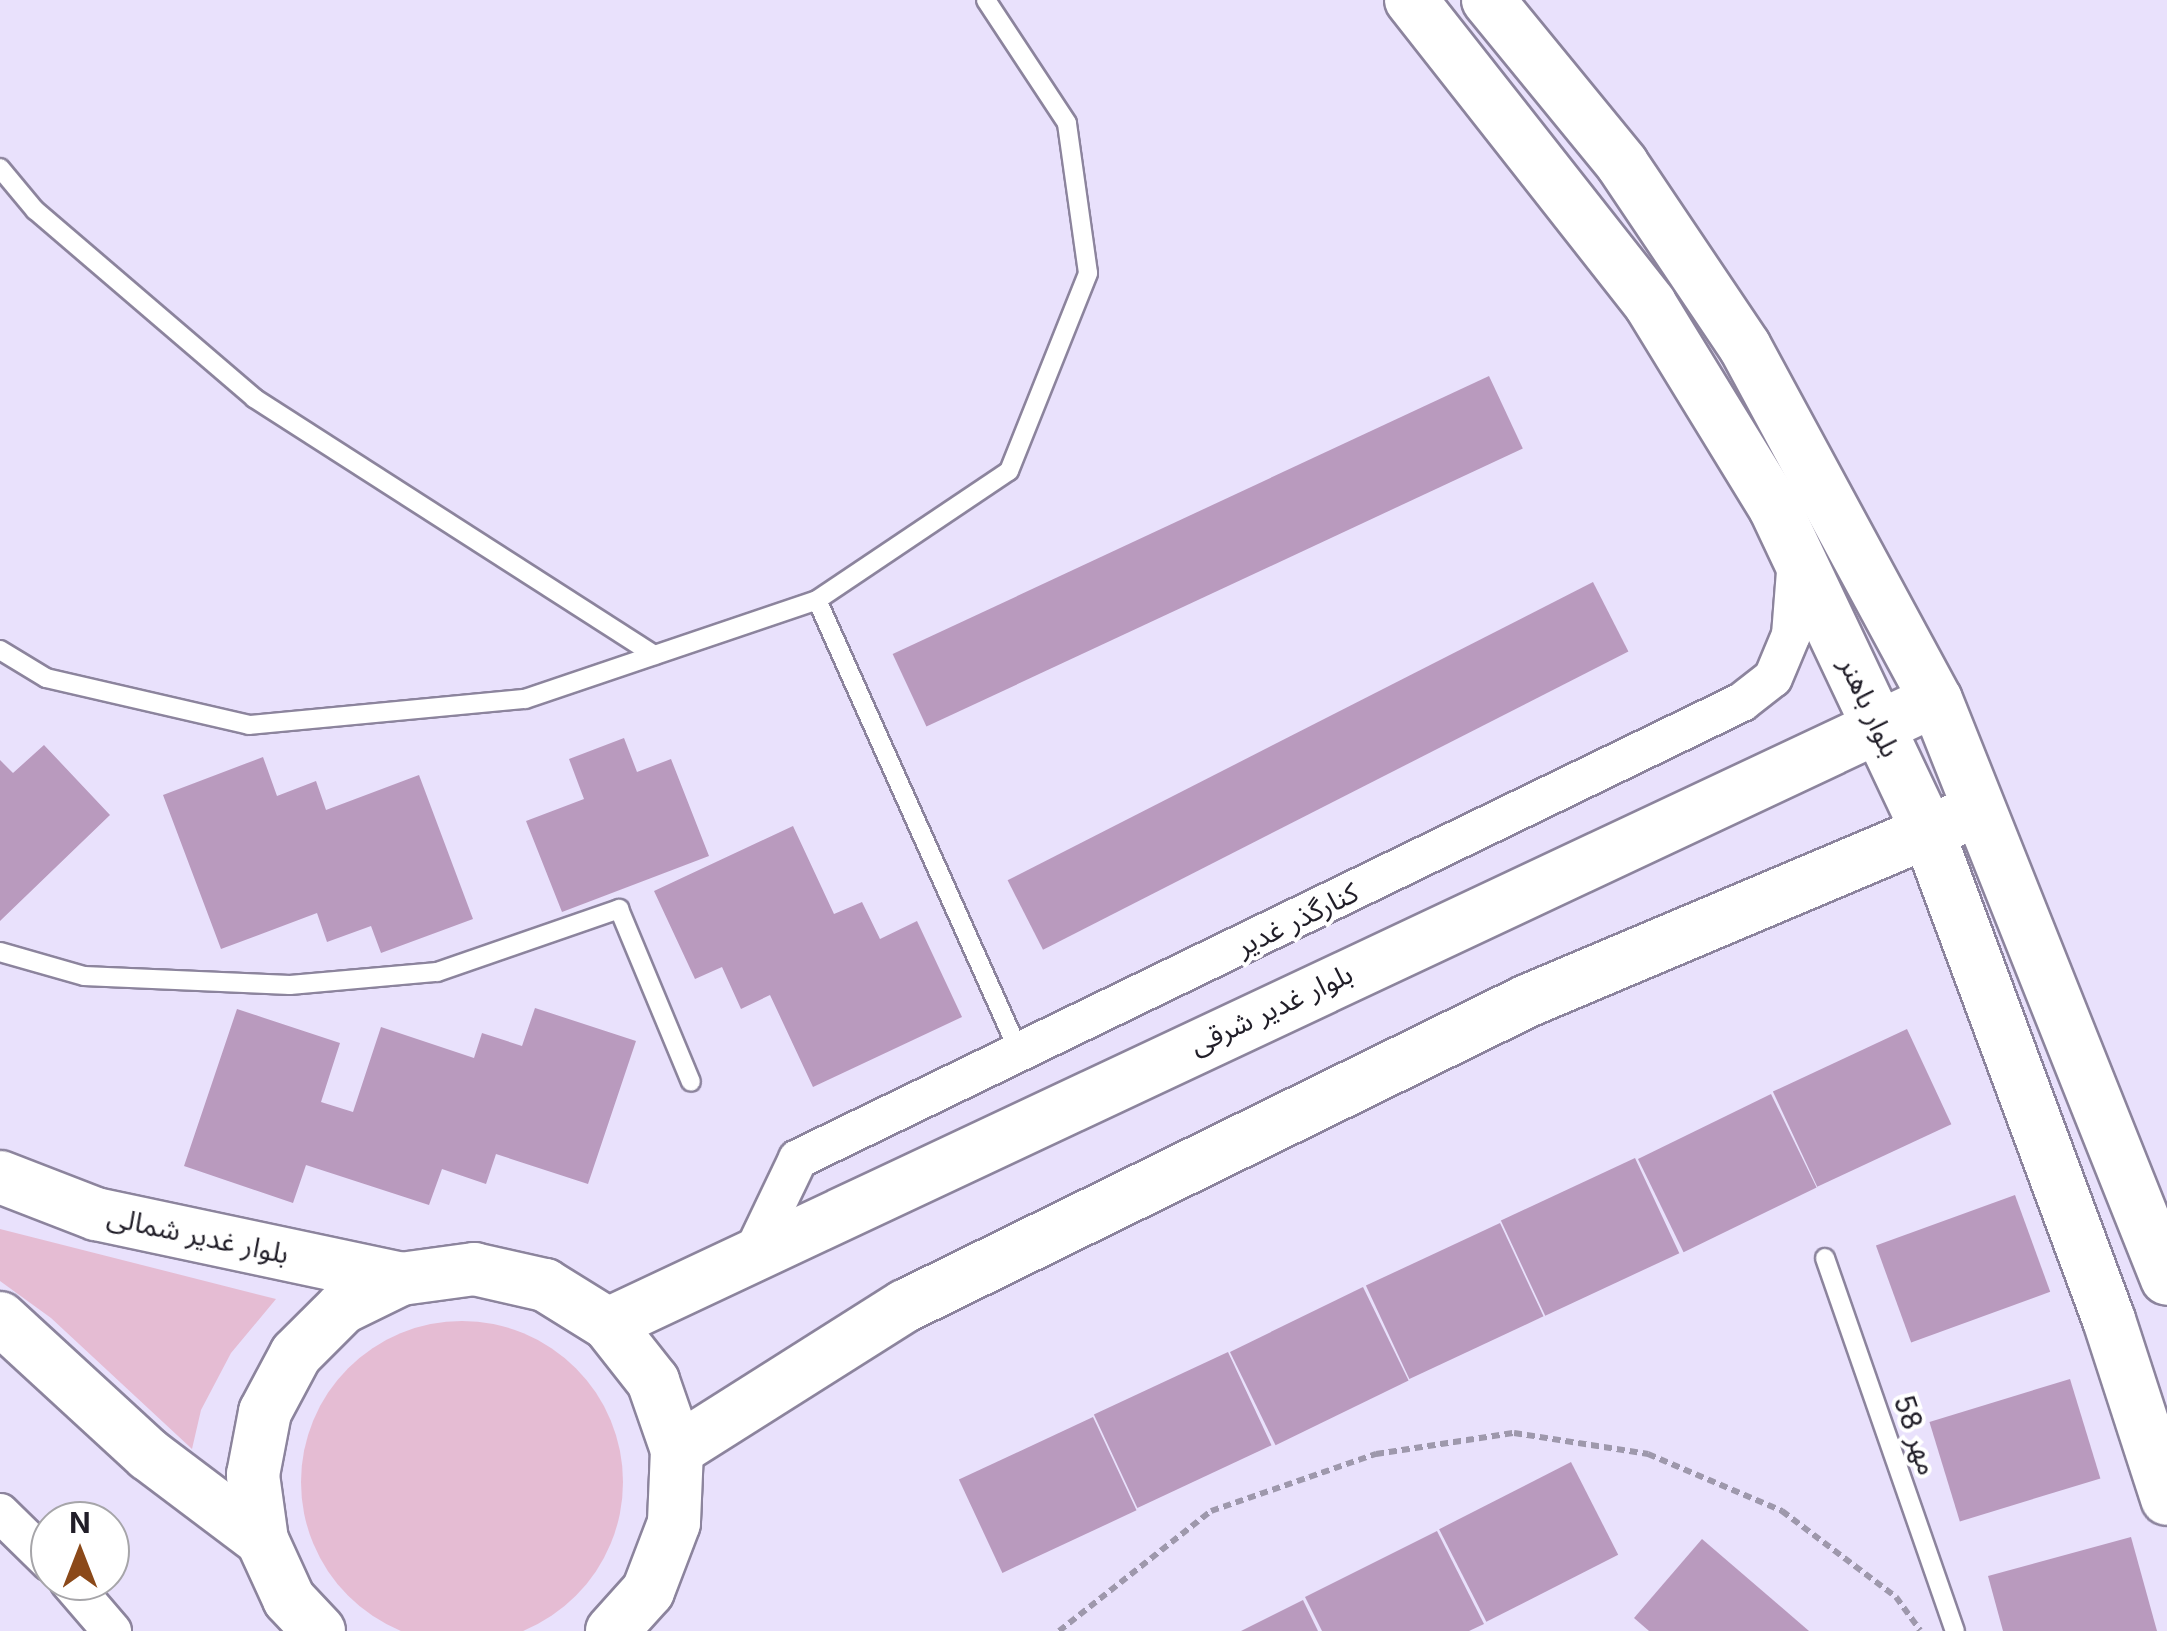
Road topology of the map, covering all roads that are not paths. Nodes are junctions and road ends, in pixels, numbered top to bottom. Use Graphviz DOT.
graph roads {
  1 [pos="986,0"];
  2 [pos="1411,0"];
  3 [pos="1488,0"];
  4 [pos="0,168"];
  5 [pos="1798,556"];
  6 [pos="817,600"];
  7 [pos="0,650"];
  8 [pos="655,655"];
  9 [pos="1936,700"];
  10 [pos="1878,723"];
  11 [pos="1981,808"];
  12 [pos="1928,832"];
  13 [pos="0,952"];
  14 [pos="1020,1054"];
  15 [pos="691,1082"];
  16 [pos="0,1177"];
  17 [pos="752,1255"];
  18 [pos="1826,1258"];
  19 [pos="401,1279"];
  20 [pos="2167,1279"];
  21 [pos="0,1318"];
  22 [pos="608,1324"];
  23 [pos="676,1450"];
  24 [pos="2167,1499"];
  25 [pos="0,1513"];
  26 [pos="262,1540"];
  27 [pos="30,1542"];
  28 [pos="86,1601"];
  29 [pos="112,1631"];
  30 [pos="319,1631"];
  31 [pos="612,1631"];
  32 [pos="1955,1631"];
  1 -- 6 [label="lane"];
  2 -- 5 [label="main road, بلوار باهنر"];
  3 -- 9 [label="main road"];
  4 -- 8 [label="lane"];
  5 -- 10 [label="main road, بلوار باهنر"];
  5 -- 14 [label="street, کنارگذر غدیر"];
  6 -- 8 [label="lane"];
  6 -- 14 [label="lane"];
  7 -- 8 [label="lane"];
  9 -- 10 [label="main road, بلوار غدیر شرقی"];
  9 -- 11 [label="main road"];
  10 -- 12 [label="main road, بلوار باهنر"];
  10 -- 17 [label="main road, بلوار غدیر شرقی"];
  11 -- 12 [label="main road"];
  11 -- 20 [label="main road"];
  12 -- 23 [label="main road"];
  12 -- 24 [label="main road, بلوار باهنر"];
  13 -- 15 [label="lane"];
  14 -- 17 [label="street, کنارگذر غدیر"];
  16 -- 19 [label="main road, بلوار غدیر شمالی"];
  17 -- 22 [label="main road, بلوار غدیر شرقی"];
  18 -- 32 [label="lane, مهر 58"];
  19 -- 22 [label="main road"];
  19 -- 26 [label="main road"];
  21 -- 26 [label="main road"];
  22 -- 23 [label="main road"];
  23 -- 31 [label="main road"];
  25 -- 27 [label="street"];
  26 -- 30 [label="main road"];
  28 -- 29 [label="street"];
}
